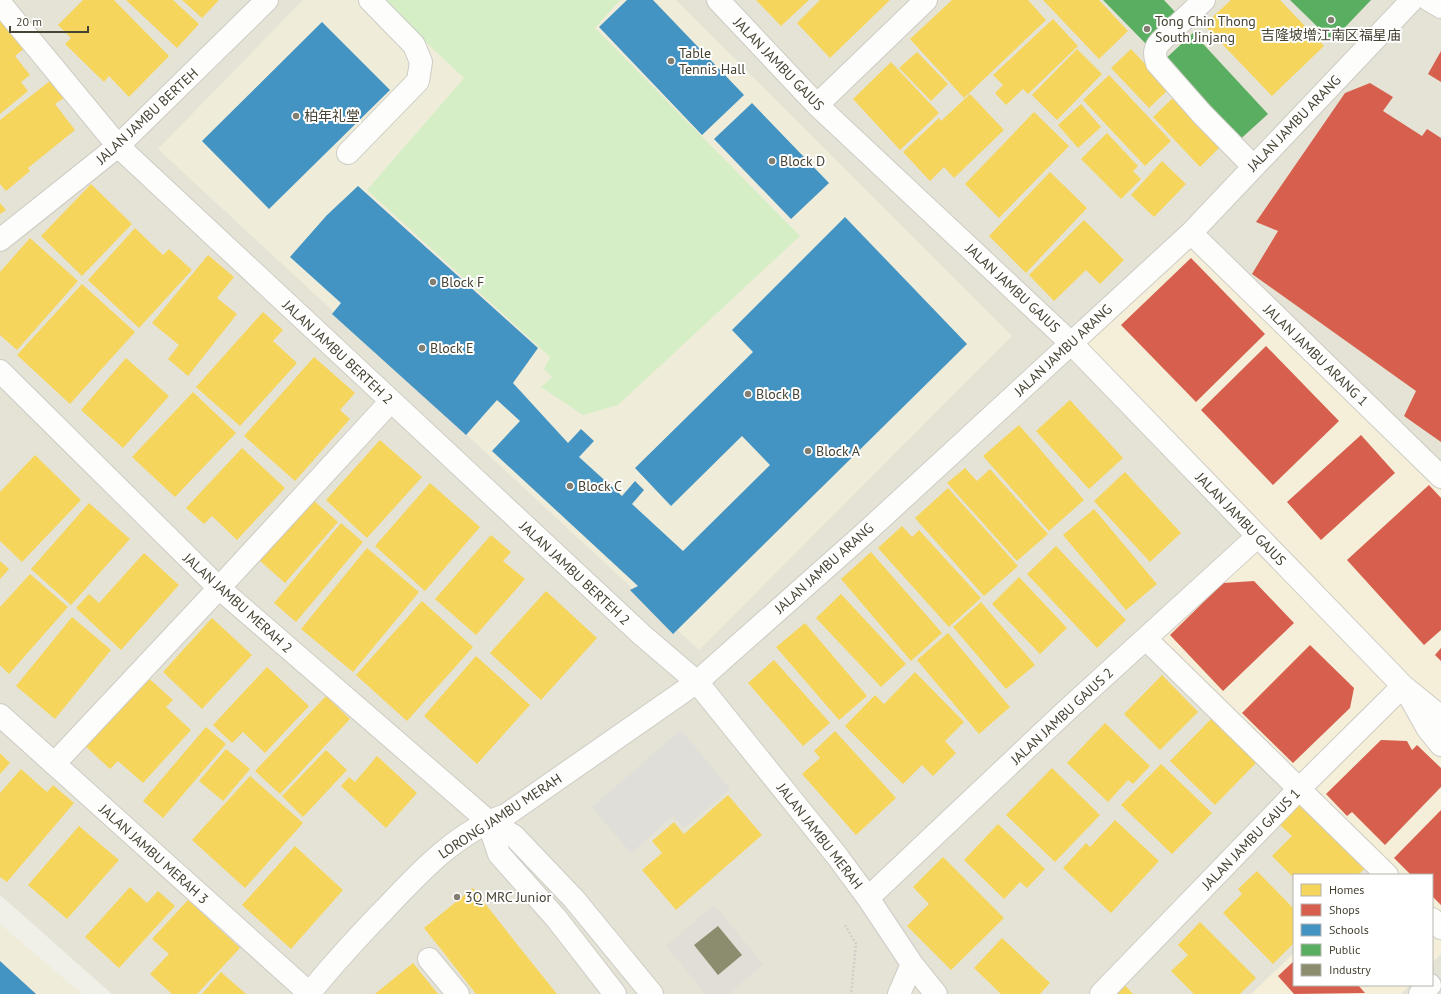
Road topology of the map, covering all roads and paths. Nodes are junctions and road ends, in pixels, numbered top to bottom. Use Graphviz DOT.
graph roads {
  1 [pos="267,0"];
  2 [pos="370,0"];
  3 [pos="718,0"];
  4 [pos="926,0"];
  5 [pos="1204,0"];
  6 [pos="1412,0"];
  7 [pos="1429,0"];
  8 [pos="0,3"];
  9 [pos="1441,7"];
  10 [pos="818,105"];
  11 [pos="118,146"];
  12 [pos="348,153"];
  13 [pos="1253,166"];
  14 [pos="1191,233"];
  15 [pos="0,240"];
  16 [pos="1070,343"];
  17 [pos="0,371"];
  18 [pos="391,401"];
  19 [pos="1441,477"];
  20 [pos="1258,536"];
  21 [pos="219,588"];
  22 [pos="1146,639"];
  23 [pos="697,682"];
  24 [pos="1403,686"];
  25 [pos="0,715"];
  26 [pos="1441,717"];
  27 [pos="1441,745"];
  28 [pos="54,764"];
  29 [pos="1300,788"];
  30 [pos="488,821"];
  31 [pos="1386,874"];
  32 [pos="868,898"];
  33 [pos="1433,920"];
  34 [pos="845,925"];
  35 [pos="1441,928"];
  36 [pos="429,959"];
  37 [pos="912,964"];
  38 [pos="1441,975"];
  39 [pos="1433,982"];
  40 [pos="1429,986"];
  41 [pos="309,994"];
  42 [pos="458,994"];
  43 [pos="615,994"];
  44 [pos="652,994"];
  45 [pos="852,994"];
  46 [pos="899,994"];
  47 [pos="936,994"];
  48 [pos="1101,994"];
  49 [pos="1420,994"];
  1 -- 11 [label="street, JALAN JAMBU BERTEH"];
  2 -- 12 [label="street"];
  3 -- 10 [label="street, JALAN JAMBU GAJUS"];
  4 -- 10 [label="street"];
  5 -- 13 [label="street"];
  6 -- 13 [label="street, JALAN JAMBU ARANG"];
  7 -- 9 [label="street"];
  8 -- 11 [label="street, JALAN JAMBU BERTEH 2"];
  10 -- 16 [label="street, JALAN JAMBU GAJUS"];
  11 -- 15 [label="street, JALAN JAMBU BERTEH"];
  11 -- 18 [label="street, JALAN JAMBU BERTEH 2"];
  13 -- 14 [label="street, JALAN JAMBU ARANG"];
  14 -- 16 [label="street, JALAN JAMBU ARANG"];
  14 -- 19 [label="street, JALAN JAMBU ARANG 1"];
  16 -- 20 [label="street, JALAN JAMBU GAJUS"];
  16 -- 23 [label="street, JALAN JAMBU ARANG"];
  17 -- 21 [label="street, JALAN JAMBU MERAH 2"];
  18 -- 21 [label="street"];
  18 -- 23 [label="street, JALAN JAMBU BERTEH 2"];
  20 -- 22 [label="street, JALAN JAMBU GAJUS 2"];
  20 -- 24 [label="street, JALAN JAMBU GAJUS"];
  21 -- 28 [label="street"];
  21 -- 30 [label="street, JALAN JAMBU MERAH 2"];
  22 -- 29 [label="street"];
  22 -- 32 [label="street, JALAN JAMBU GAJUS 2"];
  23 -- 30 [label="street, LORONG JAMBU MERAH"];
  23 -- 32 [label="street, JALAN JAMBU MERAH"];
  24 -- 26 [label="street, JALAN JAMBU GAJUS"];
  24 -- 27 [label="street, JALAN JAMBU GAJUS"];
  24 -- 29 [label="street, JALAN JAMBU GAJUS 1"];
  25 -- 28 [label="street, JALAN JAMBU MERAH 3"];
  28 -- 41 [label="street, JALAN JAMBU MERAH 3"];
  29 -- 31 [label="street"];
  29 -- 48 [label="street, JALAN JAMBU GAJUS 1"];
  30 -- 41 [label="street, LORONG JAMBU MERAH"];
  30 -- 43 [label="street"];
  30 -- 44 [label="street, JALAN JAMBU MERAH 2"];
  32 -- 37 [label="street, JALAN JAMBU MERAH"];
  33 -- 35 [label="street"];
  34 -- 45 [label="path"];
  36 -- 42 [label="street"];
  37 -- 46 [label="street"];
  37 -- 47 [label="street, JALAN JAMBU MERAH"];
  38 -- 39 [label="street"];
  40 -- 49 [label="street"];
}
